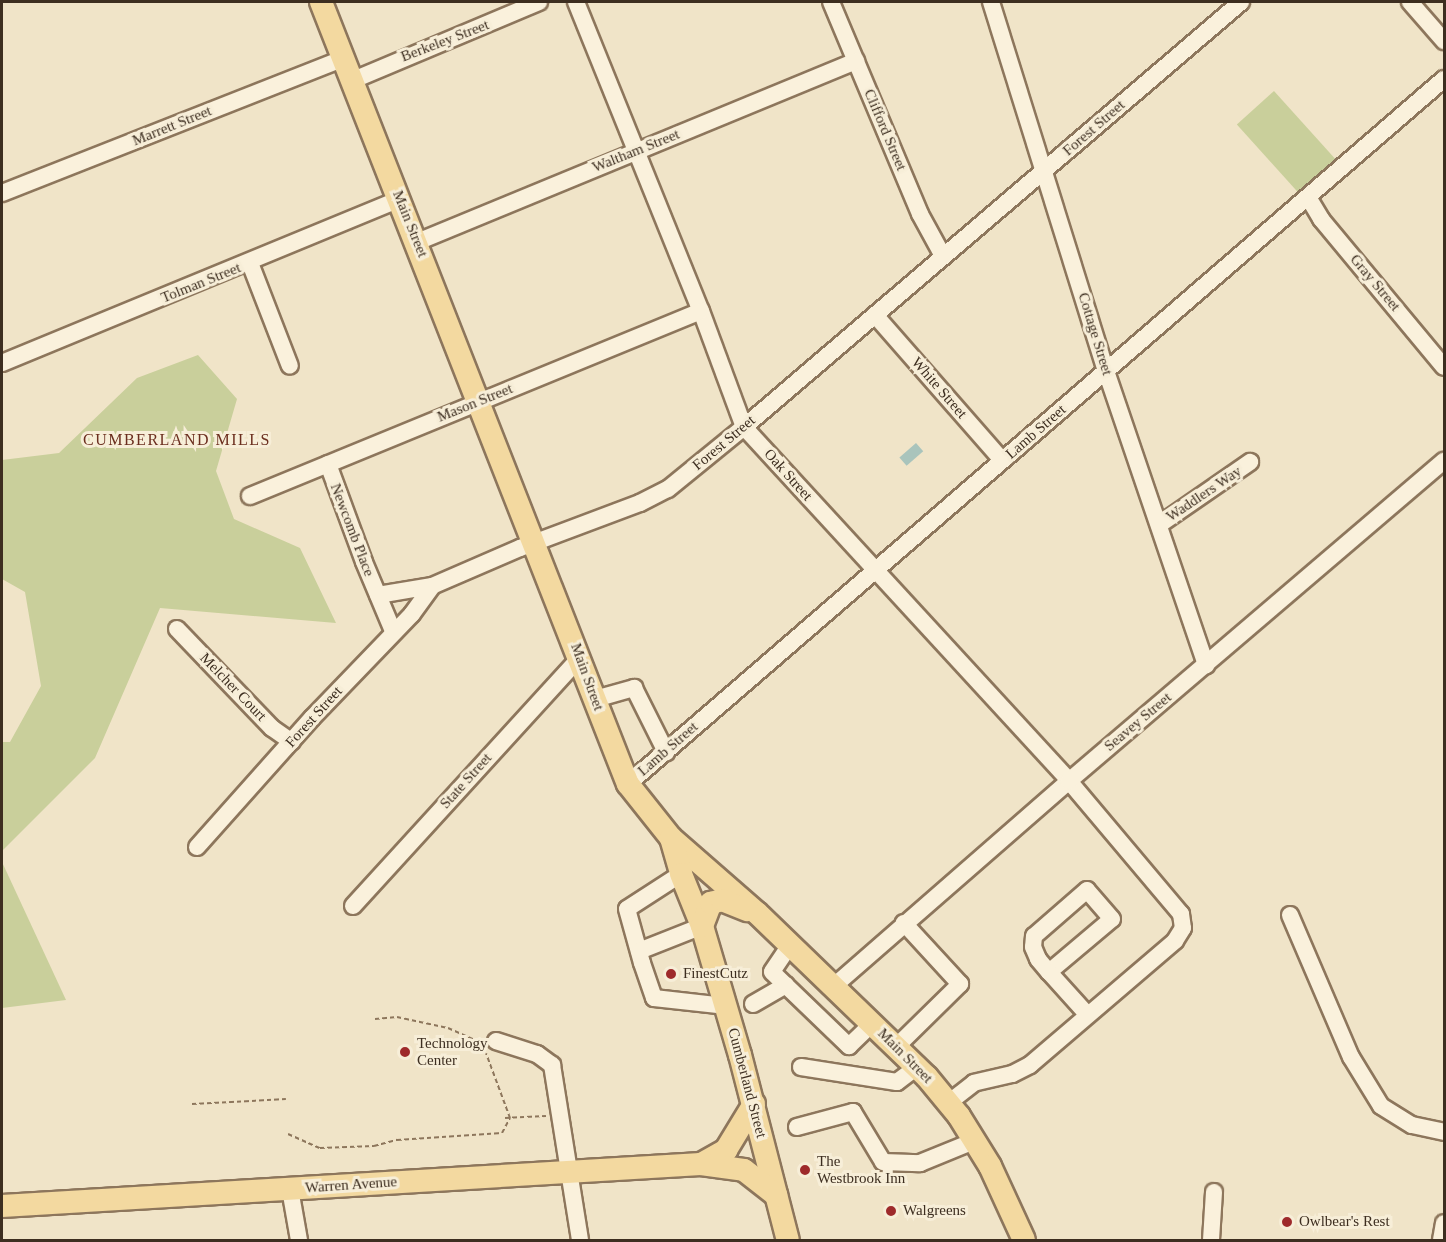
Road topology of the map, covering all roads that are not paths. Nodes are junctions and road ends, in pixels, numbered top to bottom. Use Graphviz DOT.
graph roads {
  1 [pos="321,2"];
  2 [pos="539,2"];
  3 [pos="576,2"];
  4 [pos="831,2"];
  5 [pos="991,2"];
  6 [pos="1240,2"];
  7 [pos="1410,2"];
  8 [pos="1444,41"];
  9 [pos="343,59"];
  10 [pos="856,61"];
  11 [pos="1444,79"];
  12 [pos="351,81"];
  13 [pos="635,152"];
  14 [pos="1044,170"];
  15 [pos="2,193"];
  16 [pos="1308,197"];
  17 [pos="400,199"];
  18 [pos="417,242"];
  19 [pos="943,256"];
  20 [pos="250,263"];
  21 [pos="701,311"];
  22 [pos="875,315"];
  23 [pos="2,363"];
  24 [pos="291,366"];
  25 [pos="1444,367"];
  26 [pos="1106,371"];
  27 [pos="478,401"];
  28 [pos="744,427"];
  29 [pos="1002,460"];
  30 [pos="1444,460"];
  31 [pos="1250,462"];
  32 [pos="328,464"];
  33 [pos="250,496"];
  34 [pos="1159,525"];
  35 [pos="534,542"];
  36 [pos="876,570"];
  37 [pos="432,586"];
  38 [pos="378,595"];
  39 [pos="177,629"];
  40 [pos="393,631"];
  41 [pos="580,657"];
  42 [pos="1206,665"];
  43 [pos="595,699"];
  44 [pos="292,742"];
  45 [pos="666,752"];
  46 [pos="1069,781"];
  47 [pos="628,784"];
  48 [pos="671,838"];
  49 [pos="197,847"];
  50 [pos="681,874"];
  51 [pos="353,906"];
  52 [pos="757,913"];
  53 [pos="1290,915"];
  54 [pos="904,923"];
  55 [pos="702,926"];
  56 [pos="790,945"];
  57 [pos="639,951"];
  58 [pos="1048,972"];
  59 [pos="786,985"];
  60 [pos="834,986"];
  61 [pos="753,1004"];
  62 [pos="725,1006"];
  63 [pos="1087,1014"];
  64 [pos="872,1024"];
  65 [pos="496,1041"];
  66 [pos="896,1047"];
  67 [pos="801,1067"];
  68 [pos="917,1067"];
  69 [pos="948,1102"];
  70 [pos="754,1104"];
  71 [pos="797,1127"];
  72 [pos="1444,1132"];
  73 [pos="974,1141"];
  74 [pos="701,1164"];
  75 [pos="570,1171"];
  76 [pos="290,1189"];
  77 [pos="1214,1192"];
  78 [pos="776,1195"];
  79 [pos="2,1206"];
  80 [pos="1444,1223"];
  81 [pos="299,1240"];
  82 [pos="580,1240"];
  83 [pos="788,1240"];
  84 [pos="1024,1240"];
  85 [pos="1211,1240"];
  86 [pos="1441,1240"];
  1 -- 9 [label="main road, Main Street"];
  2 -- 12 [label="street, Berkeley Street"];
  3 -- 13 [label="street, Oak Street"];
  4 -- 10 [label="street, Clifford Street"];
  5 -- 14 [label="street, Cottage Street"];
  6 -- 14 [label="street, Forest Street"];
  7 -- 8 [label="street"];
  9 -- 12 [label="main road, Main Street"];
  9 -- 15 [label="street, Marrett Street"];
  10 -- 13 [label="street, Waltham Street"];
  10 -- 19 [label="street, Clifford Street"];
  11 -- 16 [label="street, Lamb Street"];
  12 -- 17 [label="main road, Main Street"];
  13 -- 18 [label="street, Waltham Street"];
  13 -- 21 [label="street, Oak Street"];
  14 -- 19 [label="street, Forest Street"];
  14 -- 26 [label="street, Cottage Street"];
  16 -- 25 [label="street, Gray Street"];
  16 -- 26 [label="street, Lamb Street"];
  17 -- 18 [label="main road, Main Street"];
  17 -- 20 [label="street, Tolman Street"];
  18 -- 27 [label="main road, Main Street"];
  19 -- 22 [label="street, Forest Street"];
  20 -- 23 [label="street, Tolman Street"];
  20 -- 24 [label="street"];
  21 -- 27 [label="street, Mason Street"];
  21 -- 28 [label="street, Oak Street"];
  22 -- 28 [label="street, Forest Street"];
  22 -- 29 [label="street, White Street"];
  26 -- 29 [label="street, Lamb Street"];
  26 -- 34 [label="street, Cottage Street"];
  27 -- 32 [label="street, Mason Street"];
  27 -- 35 [label="main road, Main Street"];
  28 -- 35 [label="street, Forest Street"];
  28 -- 36 [label="street, Oak Street"];
  29 -- 36 [label="street, Lamb Street"];
  30 -- 42 [label="street, Seavey Street"];
  31 -- 34 [label="street, Waddlers Way"];
  32 -- 33 [label="street, Mason Street"];
  32 -- 38 [label="street, Newcomb Place"];
  34 -- 42 [label="street, Cottage Street"];
  35 -- 37 [label="street, Forest Street"];
  35 -- 41 [label="main road, Main Street"];
  36 -- 45 [label="street, Lamb Street"];
  36 -- 46 [label="street, Oak Street"];
  37 -- 38 [label="street, Newcomb Place"];
  37 -- 40 [label="street, Forest Street"];
  38 -- 40 [label="street, Newcomb Place"];
  39 -- 44 [label="street, Melcher Court"];
  40 -- 44 [label="street, Forest Street"];
  41 -- 43 [label="main road, Main Street"];
  41 -- 51 [label="street, State Street"];
  42 -- 46 [label="street, Seavey Street"];
  43 -- 45 [label="street"];
  43 -- 47 [label="main road, Main Street"];
  44 -- 49 [label="street, Forest Street"];
  45 -- 47 [label="street, Lamb Street"];
  46 -- 54 [label="street, Seavey Street"];
  46 -- 63 [label="street, Oak Street"];
  47 -- 48 [label="main road, Main Street"];
  48 -- 50 [label="main road, Cumberland Street"];
  48 -- 52 [label="main road, Main Street"];
  50 -- 55 [label="main road, Cumberland Street"];
  50 -- 57 [label="street"];
  52 -- 55 [label="main road"];
  52 -- 56 [label="main road, Main Street"];
  53 -- 72 [label="street"];
  54 -- 60 [label="street, Seavey Street"];
  54 -- 66 [label="street"];
  55 -- 57 [label="street"];
  55 -- 62 [label="main road, Cumberland Street"];
  56 -- 59 [label="street"];
  56 -- 60 [label="main road, Main Street"];
  57 -- 62 [label="street"];
  58 -- 58 [label="street"];
  58 -- 63 [label="street"];
  59 -- 61 [label="street"];
  59 -- 64 [label="street"];
  60 -- 64 [label="main road, Main Street"];
  62 -- 70 [label="main road, Cumberland Street"];
  63 -- 69 [label="street"];
  64 -- 66 [label="main road, Main Street"];
  65 -- 75 [label="street"];
  66 -- 68 [label="main road, Main Street"];
  67 -- 68 [label="street"];
  68 -- 69 [label="main road, Main Street"];
  69 -- 73 [label="main road, Main Street"];
  70 -- 74 [label="main road, Warren Avenue"];
  70 -- 78 [label="main road, Cumberland Street"];
  71 -- 73 [label="street"];
  73 -- 84 [label="main road, Main Street"];
  74 -- 75 [label="main road, Warren Avenue"];
  74 -- 78 [label="main road, Warren Avenue"];
  75 -- 76 [label="main road, Warren Avenue"];
  75 -- 82 [label="street"];
  76 -- 79 [label="main road, Warren Avenue"];
  76 -- 81 [label="street"];
  77 -- 85 [label="street"];
  78 -- 83 [label="main road, Cumberland Street"];
  80 -- 86 [label="street"];
}
